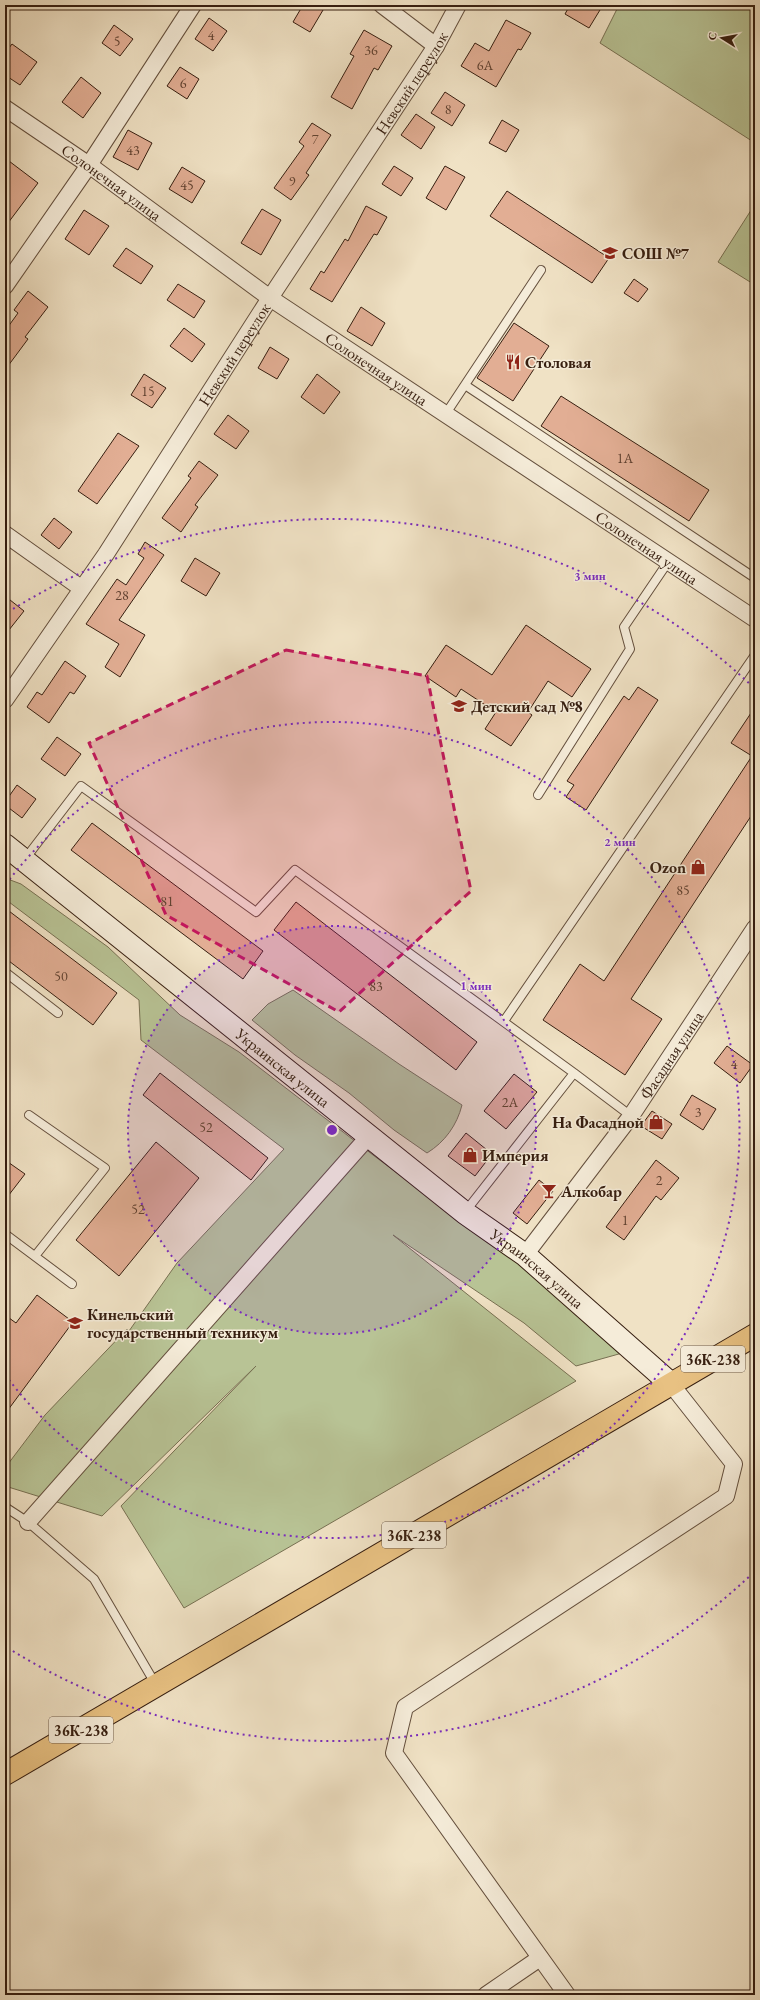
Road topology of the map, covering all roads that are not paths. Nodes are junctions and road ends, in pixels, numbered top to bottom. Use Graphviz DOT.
graph roads {
  1 [pos="193,5"];
  2 [pos="382,5"];
  3 [pos="458,5"];
  4 [pos="436,46"];
  5 [pos="5,108"];
  6 [pos="89,165"];
  7 [pos="541,270"];
  8 [pos="5,286"];
  9 [pos="270,298"];
  10 [pos="465,385"];
  11 [pos="445,415"];
  12 [pos="5,534"];
  13 [pos="668,562"];
  14 [pos="755,578"];
  15 [pos="81,588"];
  16 [pos="755,619"];
  17 [pos="755,655"];
  18 [pos="5,700"];
  19 [pos="538,795"];
  20 [pos="5,845"];
  21 [pos="25,859"];
  22 [pos="755,928"];
  23 [pos="5,972"];
  24 [pos="58,1013"];
  25 [pos="504,1021"];
  26 [pos="574,1073"];
  27 [pos="30,1115"];
  28 [pos="631,1116"];
  29 [pos="369,1136"];
  30 [pos="465,1213"];
  31 [pos="5,1234"];
  32 [pos="525,1255"];
  33 [pos="35,1256"];
  34 [pos="72,1284"];
  35 [pos="755,1335"];
  36 [pos="671,1384"];
  37 [pos="5,1508"];
  38 [pos="28,1522"];
  39 [pos="156,1686"];
  40 [pos="5,1774"];
  41 [pos="540,1958"];
  42 [pos="486,1995"];
  43 [pos="567,1995"];
  1 -- 6 [label="street"];
  2 -- 4 [label="street"];
  3 -- 4 [label="street, Невский переулок"];
  4 -- 9 [label="street, Невский переулок"];
  5 -- 6 [label="street, Солонечная улица"];
  6 -- 8 [label="street"];
  6 -- 9 [label="street, Солонечная улица"];
  7 -- 10 [label="lane"];
  9 -- 11 [label="street, Солонечная улица"];
  9 -- 15 [label="street, Невский переулок"];
  10 -- 11 [label="lane"];
  10 -- 14 [label="lane"];
  11 -- 13 [label="street, Солонечная улица"];
  12 -- 15 [label="street"];
  13 -- 16 [label="street, Солонечная улица"];
  13 -- 19 [label="lane"];
  15 -- 18 [label="street, Невский переулок"];
  17 -- 25 [label="lane"];
  20 -- 21 [label="main road, Украинская улица"];
  21 -- 25 [label="lane"];
  21 -- 29 [label="main road, Украинская улица"];
  22 -- 28 [label="street, Фасадная улица"];
  23 -- 24 [label="lane"];
  25 -- 26 [label="lane"];
  26 -- 28 [label="lane"];
  26 -- 30 [label="lane"];
  27 -- 33 [label="lane"];
  28 -- 32 [label="street, Фасадная улица"];
  29 -- 30 [label="main road, Украинская улица"];
  29 -- 38 [label="street"];
  30 -- 32 [label="main road, Украинская улица"];
  31 -- 33 [label="lane"];
  32 -- 36 [label="main road, Украинская улица"];
  33 -- 34 [label="lane"];
  35 -- 36 [label="main road, 36К-238"];
  36 -- 39 [label="main road, 36К-238"];
  36 -- 41 [label="street"];
  37 -- 38 [label="lane"];
  38 -- 39 [label="lane"];
  39 -- 40 [label="main road, 36К-238"];
  41 -- 42 [label="street"];
  41 -- 43 [label="street"];
}
